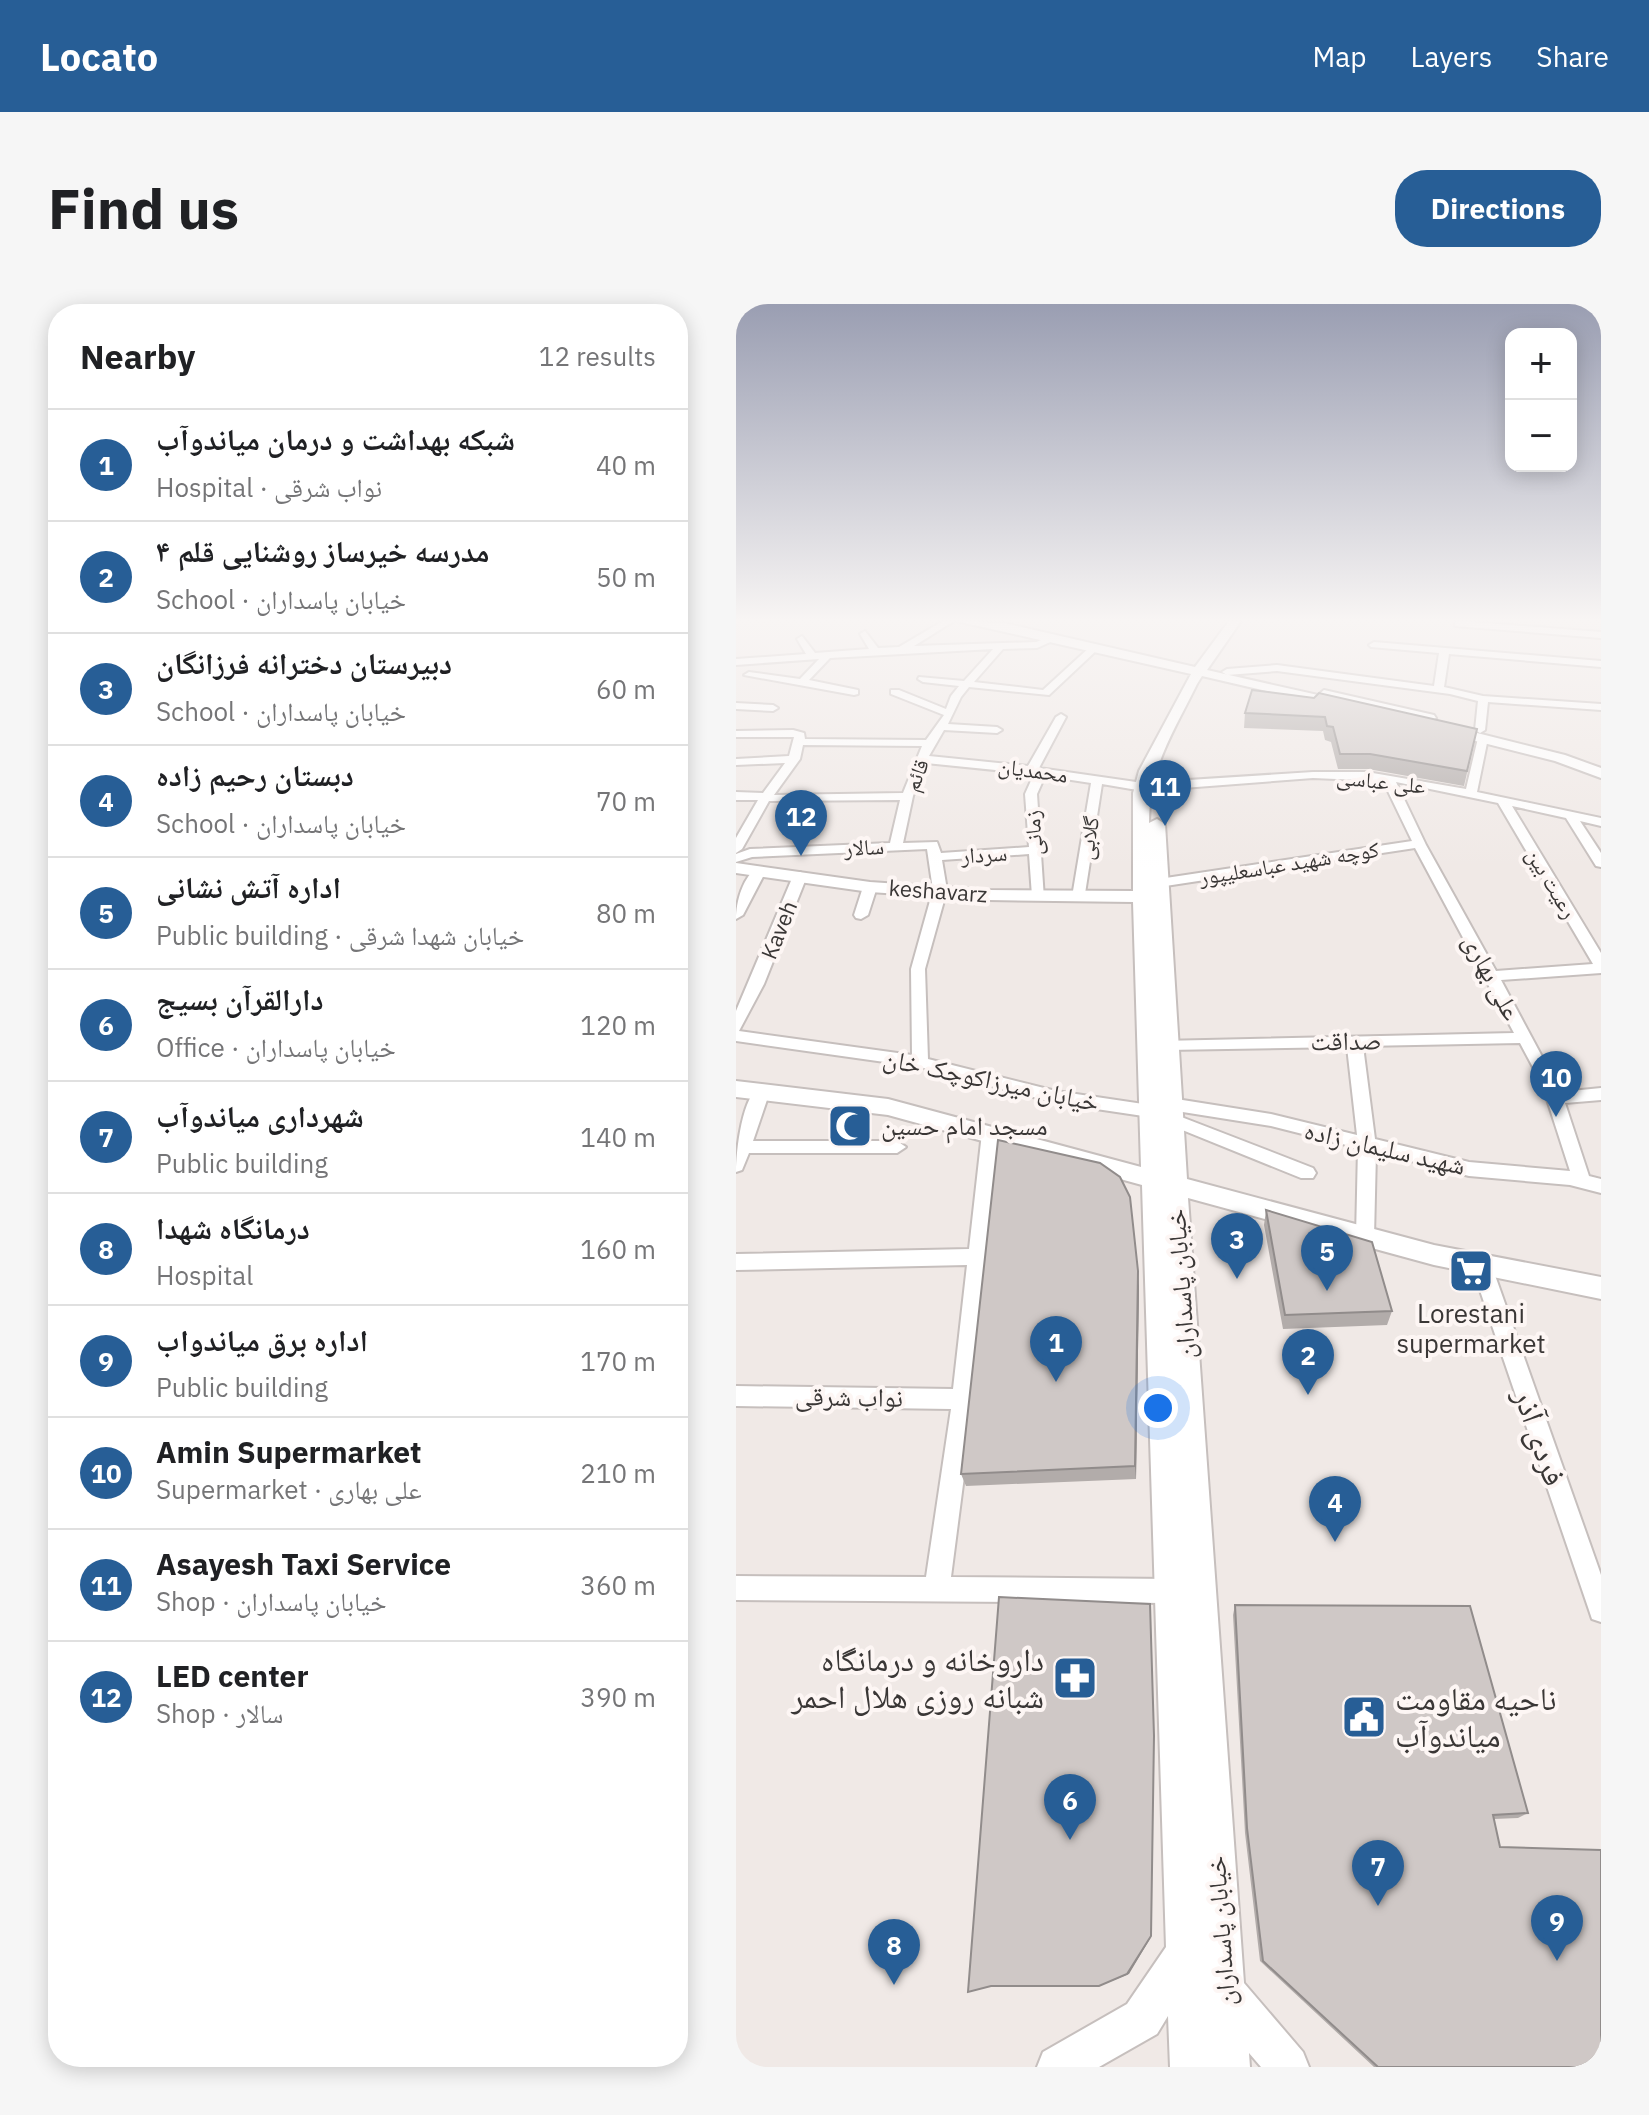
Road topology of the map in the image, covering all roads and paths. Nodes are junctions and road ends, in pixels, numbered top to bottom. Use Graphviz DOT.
graph roads {
  1 [pos="923,703"];
  2 [pos="954,703"];
  3 [pos="1193,703"];
  4 [pos="1349,703"];
  5 [pos="1483,703"];
  6 [pos="1546,703"];
  7 [pos="736,706"];
  8 [pos="1601,707"];
  9 [pos="773,708"];
  10 [pos="950,714"];
  11 [pos="1061,717"];
  12 [pos="941,727"];
  13 [pos="997,730"];
  14 [pos="736,734"];
  15 [pos="1482,734"];
  16 [pos="799,742"];
  17 [pos="929,743"];
  18 [pos="825,756"];
  19 [pos="795,757"];
  20 [pos="922,759"];
  21 [pos="736,762"];
  22 [pos="1601,764"];
  23 [pos="1036,771"];
  24 [pos="1601,773"];
  25 [pos="1388,778"];
  26 [pos="1097,780"];
  27 [pos="1150,786"];
  28 [pos="1471,794"];
  29 [pos="736,796"];
  30 [pos="907,796"];
  31 [pos="767,797"];
  32 [pos="1503,801"];
  33 [pos="1571,816"];
  34 [pos="1601,822"];
  35 [pos="1420,843"];
  36 [pos="896,845"];
  37 [pos="736,849"];
  38 [pos="1034,850"];
  39 [pos="934,857"];
  40 [pos="736,858"];
  41 [pos="1601,863"];
  42 [pos="736,868"];
  43 [pos="758,873"];
  44 [pos="800,876"];
  45 [pos="870,887"];
  46 [pos="940,890"];
  47 [pos="1154,892"];
  48 [pos="1039,896"];
  49 [pos="1079,897"];
  50 [pos="736,915"];
  51 [pos="861,915"];
  52 [pos="1601,967"];
  53 [pos="1491,976"];
  54 [pos="736,1027"];
  55 [pos="736,1036"];
  56 [pos="1525,1038"];
  57 [pos="1354,1041"];
  58 [pos="1167,1045"];
  59 [pos="920,1062"];
  60 [pos="736,1089"];
  61 [pos="762,1091"];
  62 [pos="1601,1094"];
  63 [pos="1555,1098"];
  64 [pos="1164,1111"];
  65 [pos="991,1133"];
  66 [pos="1367,1146"];
  67 [pos="742,1147"];
  68 [pos="897,1147"];
  69 [pos="736,1165"];
  70 [pos="1307,1173"];
  71 [pos="1164,1181"];
  72 [pos="1582,1181"];
  73 [pos="1601,1186"];
  74 [pos="1365,1237"];
  75 [pos="978,1257"];
  76 [pos="736,1262"];
  77 [pos="1481,1264"];
  78 [pos="1601,1288"];
  79 [pos="736,1396"];
  80 [pos="963,1399"];
  81 [pos="736,1588"];
  82 [pos="937,1588"];
  83 [pos="1171,1591"];
  84 [pos="1601,1610"];
  85 [pos="1186,1952"];
  86 [pos="1225,1992"];
  87 [pos="1058,2067"];
  88 [pos="1191,2067"];
  89 [pos="1229,2067"];
  90 [pos="1288,2067"];
  1 -- 10 [label="street"];
  2 -- 10 [label="street, قائم"];
  3 -- 27 [label="main road"];
  4 -- 15 [label="main road"];
  5 -- 15 [label="street"];
  6 -- 8 [label="street"];
  7 -- 9 [label="street"];
  10 -- 12 [label="street, قائم"];
  11 -- 23 [label="street, زمانی"];
  12 -- 13 [label="street"];
  12 -- 17 [label="street, قائم"];
  14 -- 16 [label="street"];
  15 -- 22 [label="main road"];
  15 -- 24 [label="main road"];
  15 -- 28 [label="street"];
  16 -- 17 [label="street"];
  16 -- 19 [label="street"];
  17 -- 20 [label="street, قائم"];
  18 -- 19 [label="street"];
  19 -- 21 [label="street"];
  19 -- 31 [label="street"];
  20 -- 23 [label="street, محمدیان"];
  20 -- 30 [label="street, قائم"];
  23 -- 26 [label="street, محمدیان"];
  23 -- 38 [label="street, زمانی"];
  25 -- 27 [label="street, علی عباسی"];
  25 -- 28 [label="street, علی عباسی"];
  25 -- 35 [label="street, علی بهاری"];
  26 -- 27 [label="street, محمدیان"];
  26 -- 49 [label="street, گلابی"];
  27 -- 47 [label="main road"];
  28 -- 32 [label="street, علی عباسی"];
  29 -- 31 [label="street"];
  30 -- 31 [label="street"];
  30 -- 36 [label="street, قائم"];
  31 -- 37 [label="street"];
  32 -- 33 [label="street, علی عباسی"];
  32 -- 52 [label="street, رعیت بین"];
  33 -- 34 [label="street, علی عباسی"];
  33 -- 41 [label="street"];
  35 -- 47 [label="street, کوچه شهید عباسعلیپور"];
  35 -- 53 [label="street, علی بهاری"];
  36 -- 39 [label="street"];
  36 -- 40 [label="street, سالار"];
  38 -- 39 [label="street, سردار"];
  38 -- 48 [label="street, زمانی"];
  39 -- 46 [label="street"];
  42 -- 43 [label="main road, keshavarz"];
  43 -- 44 [label="main road, keshavarz"];
  43 -- 50 [label="street"];
  44 -- 45 [label="main road, keshavarz"];
  44 -- 54 [label="street, Kaveh"];
  45 -- 46 [label="main road, keshavarz"];
  45 -- 51 [label="street"];
  46 -- 48 [label="main road, keshavarz"];
  46 -- 59 [label="street"];
  47 -- 49 [label="main road, keshavarz"];
  47 -- 58 [label="main road"];
  47 -- 64 [label="main road"];
  48 -- 49 [label="main road, keshavarz"];
  52 -- 53 [label="street"];
  53 -- 56 [label="street, علی بهاری"];
  55 -- 59 [label="street, خیابان میرزاکوچک خان"];
  56 -- 57 [label="street, صداقت"];
  56 -- 63 [label="street, علی بهاری"];
  57 -- 58 [label="street, صداقت"];
  57 -- 66 [label="street"];
  58 -- 64 [label="main road"];
  59 -- 64 [label="street, خیابان میرزاکوچک خان"];
  60 -- 61 [label="main road"];
  61 -- 65 [label="main road"];
  61 -- 67 [label="street"];
  62 -- 63 [label="street"];
  63 -- 72 [label="street, علی بهاری"];
  64 -- 66 [label="street, شهید سلیمان زاده"];
  64 -- 70 [label="street"];
  64 -- 71 [label="main road"];
  65 -- 71 [label="main road"];
  65 -- 75 [label="street"];
  66 -- 72 [label="street, شهید سلیمان زاده"];
  66 -- 74 [label="street"];
  67 -- 68 [label="street"];
  67 -- 69 [label="street"];
  71 -- 74 [label="main road"];
  71 -- 83 [label="main road, خیابان پاسداران"];
  71 -- 86 [label="main road, خیابان پاسداران"];
  72 -- 73 [label="street, شهید سلیمان زاده"];
  74 -- 77 [label="main road"];
  75 -- 76 [label="street"];
  75 -- 80 [label="street"];
  77 -- 78 [label="main road"];
  77 -- 84 [label="street, فردی آذر"];
  79 -- 80 [label="street, نواب شرقی"];
  80 -- 82 [label="street"];
  81 -- 82 [label="street"];
  82 -- 83 [label="street"];
  83 -- 85 [label="main road, خیابان پاسداران"];
  85 -- 87 [label="main road"];
  85 -- 88 [label="main road, خیابان پاسداران"];
  86 -- 89 [label="main road, خیابان پاسداران"];
  86 -- 90 [label="main road"];
}
